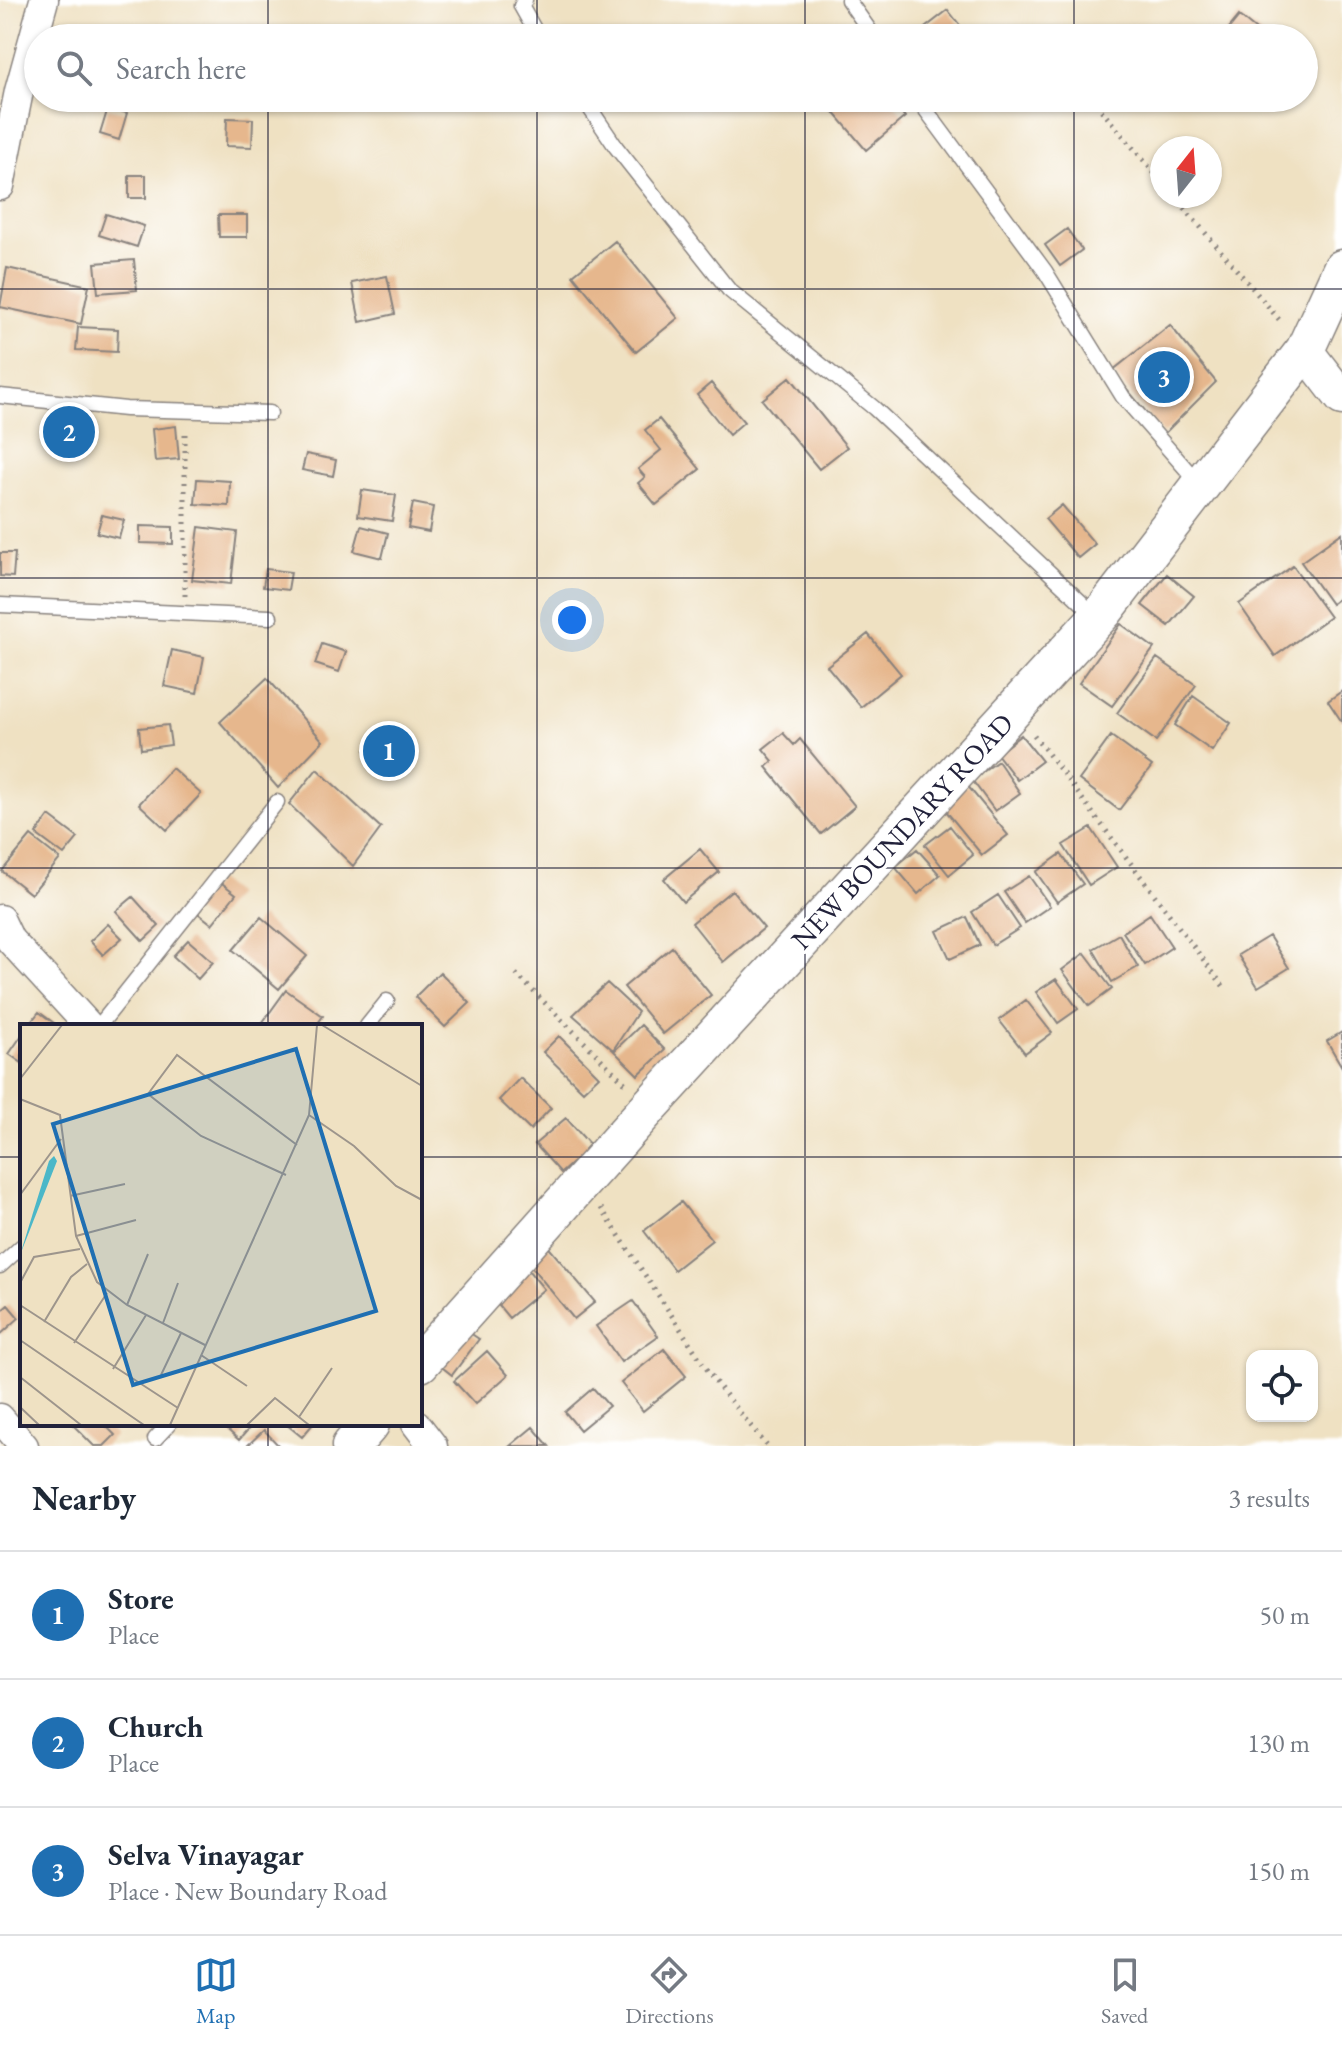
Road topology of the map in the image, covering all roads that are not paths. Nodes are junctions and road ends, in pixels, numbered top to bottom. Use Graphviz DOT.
graph roads {
  1 [pos="44,0"];
  2 [pos="525,0"];
  3 [pos="848,0"];
  4 [pos="36,24"];
  5 [pos="531,24"];
  6 [pos="865,24"];
  7 [pos="24,57"];
  8 [pos="10,97"];
  9 [pos="592,112"];
  10 [pos="927,112"];
  11 [pos="0,186"];
  12 [pos="1342,269"];
  13 [pos="1305,350"];
  14 [pos="0,396"];
  15 [pos="1342,398"];
  16 [pos="270,413"];
  17 [pos="1201,485"];
  18 [pos="0,605"];
  19 [pos="270,617"];
  20 [pos="1098,618"];
  21 [pos="277,802"];
  22 [pos="3,936"];
  23 [pos="387,1001"];
  24 [pos="87,1024"];
  25 [pos="101,1024"];
  26 [pos="369,1024"];
  27 [pos="20,1248"];
  28 [pos="0,1266"];
  29 [pos="423,1352"];
  30 [pos="0,1418"];
  31 [pos="167,1426"];
  32 [pos="368,1426"];
  33 [pos="418,1426"];
  34 [pos="155,1439"];
  35 [pos="24,1446"];
  36 [pos="351,1446"];
  37 [pos="433,1446"];
  1 -- 4 [label="street"];
  2 -- 5 [label="lane"];
  3 -- 6 [label="lane"];
  7 -- 8 [label="street"];
  8 -- 11 [label="street"];
  9 -- 20 [label="lane"];
  10 -- 17 [label="lane"];
  12 -- 13 [label="main road, NEW BOUNDARY ROAD"];
  13 -- 15 [label="street"];
  13 -- 17 [label="main road, NEW BOUNDARY ROAD"];
  14 -- 16 [label="lane"];
  17 -- 20 [label="main road, NEW BOUNDARY ROAD"];
  18 -- 19 [label="lane"];
  20 -- 29 [label="main road, NEW BOUNDARY ROAD"];
  21 -- 25 [label="lane"];
  22 -- 24 [label="street"];
  23 -- 26 [label="lane"];
  27 -- 28 [label="lane"];
  30 -- 35 [label="street"];
  31 -- 34 [label="lane"];
  32 -- 36 [label="main road"];
  33 -- 37 [label="street"];
}
